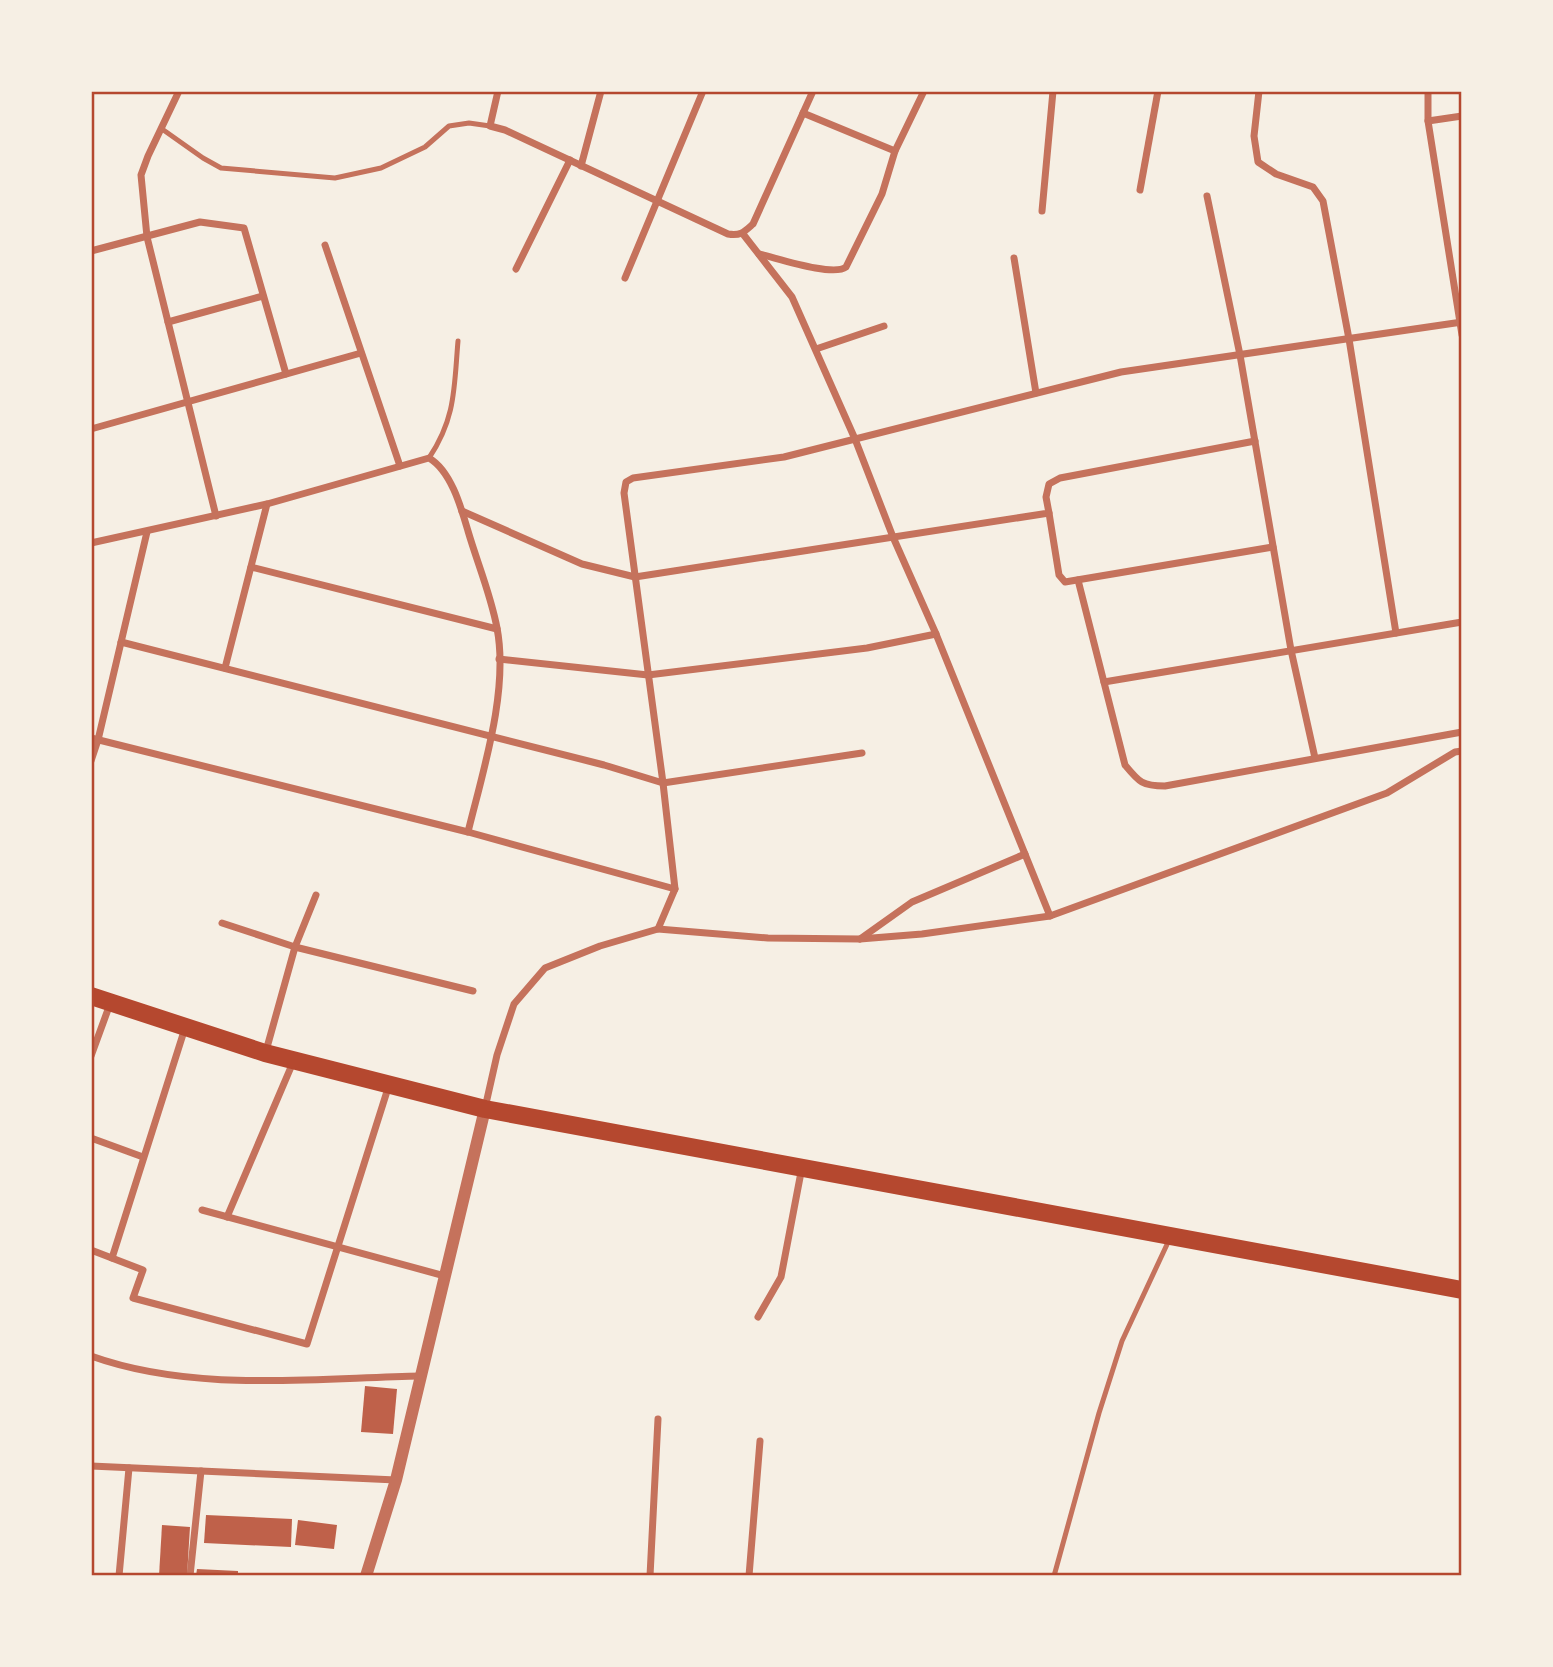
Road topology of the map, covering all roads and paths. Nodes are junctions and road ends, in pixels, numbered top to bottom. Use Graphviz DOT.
graph roads {
  1 [pos="179,91"];
  2 [pos="498,91"];
  3 [pos="601,91"];
  4 [pos="703,91"];
  5 [pos="813,91"];
  6 [pos="924,91"];
  7 [pos="1053,91"];
  8 [pos="1158,91"];
  9 [pos="1259,91"];
  10 [pos="1428,91"];
  11 [pos="803,113"];
  12 [pos="1462,116"];
  13 [pos="1429,121"];
  14 [pos="490,126"];
  15 [pos="162,129"];
  16 [pos="895,151"];
  17 [pos="570,160"];
  18 [pos="581,166"];
  19 [pos="1140,190"];
  20 [pos="1207,196"];
  21 [pos="657,201"];
  22 [pos="1042,211"];
  23 [pos="743,234"];
  24 [pos="147,237"];
  25 [pos="325,245"];
  26 [pos="91,251"];
  27 [pos="758,254"];
  28 [pos="1014,258"];
  29 [pos="516,269"];
  30 [pos="625,278"];
  31 [pos="264,296"];
  32 [pos="168,322"];
  33 [pos="1461,322"];
  34 [pos="884,326"];
  35 [pos="1462,335"];
  36 [pos="1349,339"];
  37 [pos="458,341"];
  38 [pos="816,349"];
  39 [pos="362,353"];
  40 [pos="1240,355"];
  41 [pos="286,374"];
  42 [pos="1036,393"];
  43 [pos="188,402"];
  44 [pos="91,429"];
  45 [pos="855,439"];
  46 [pos="1255,441"];
  47 [pos="429,458"];
  48 [pos="400,466"];
  49 [pos="267,503"];
  50 [pos="462,511"];
  51 [pos="1049,513"];
  52 [pos="216,516"];
  53 [pos="147,532"];
  54 [pos="893,537"];
  55 [pos="91,543"];
  56 [pos="1273,547"];
  57 [pos="251,566"];
  58 [pos="635,577"];
  59 [pos="1078,580"];
  60 [pos="1462,622"];
  61 [pos="498,629"];
  62 [pos="1396,633"];
  63 [pos="936,634"];
  64 [pos="121,642"];
  65 [pos="1291,650"];
  66 [pos="499,659"];
  67 [pos="225,668"];
  68 [pos="648,675"];
  69 [pos="1104,682"];
  70 [pos="1462,732"];
  71 [pos="491,737"];
  72 [pos="94,739"];
  73 [pos="1462,751"];
  74 [pos="862,753"];
  75 [pos="1315,758"];
  76 [pos="91,761"];
  77 [pos="663,783"];
  78 [pos="468,832"];
  79 [pos="1025,854"];
  80 [pos="675,889"];
  81 [pos="317,895"];
  82 [pos="1050,916"];
  83 [pos="222,923"];
  84 [pos="659,929"];
  85 [pos="860,940"];
  86 [pos="295,947"];
  87 [pos="473,991"];
  88 [pos="91,996"];
  89 [pos="110,1003"];
  90 [pos="185,1027"];
  91 [pos="265,1053"];
  92 [pos="91,1056"];
  93 [pos="294,1060"];
  94 [pos="389,1084"];
  95 [pos="485,1109"];
  96 [pos="91,1138"];
  97 [pos="144,1157"];
  98 [pos="802,1167"];
  99 [pos="202,1210"];
  100 [pos="227,1217"];
  101 [pos="1172,1235"];
  102 [pos="337,1247"];
  103 [pos="91,1250"];
  104 [pos="111,1258"];
  105 [pos="445,1276"];
  106 [pos="1462,1290"];
  107 [pos="758,1317"];
  108 [pos="91,1356"];
  109 [pos="421,1376"];
  110 [pos="658,1419"];
  111 [pos="760,1441"];
  112 [pos="91,1466"];
  113 [pos="129,1468"];
  114 [pos="201,1471"];
  115 [pos="396,1480"];
  116 [pos="119,1576"];
  117 [pos="190,1576"];
  118 [pos="366,1576"];
  119 [pos="650,1576"];
  120 [pos="749,1576"];
  121 [pos="1054,1576"];
  1 -- 15 [label="street"];
  2 -- 14 [label="street"];
  3 -- 18 [label="street"];
  4 -- 21 [label="street"];
  5 -- 11 [label="street"];
  6 -- 16 [label="street"];
  7 -- 22 [label="street"];
  8 -- 19 [label="street"];
  9 -- 36 [label="street"];
  10 -- 13 [label="street"];
  11 -- 16 [label="street"];
  11 -- 23 [label="street"];
  12 -- 13 [label="street"];
  13 -- 33 [label="street"];
  14 -- 15 [label="lane"];
  14 -- 17 [label="street"];
  15 -- 24 [label="street"];
  16 -- 27 [label="street"];
  17 -- 18 [label="street"];
  17 -- 29 [label="street"];
  18 -- 21 [label="street"];
  20 -- 40 [label="street"];
  21 -- 23 [label="street"];
  21 -- 30 [label="street"];
  23 -- 27 [label="street"];
  24 -- 26 [label="street"];
  24 -- 31 [label="street"];
  24 -- 32 [label="street"];
  25 -- 39 [label="street"];
  27 -- 38 [label="street"];
  28 -- 42 [label="street"];
  31 -- 32 [label="street"];
  31 -- 41 [label="street"];
  32 -- 43 [label="street"];
  33 -- 35 [label="street"];
  33 -- 36 [label="street"];
  34 -- 38 [label="street"];
  36 -- 40 [label="street"];
  36 -- 62 [label="street"];
  37 -- 47 [label="lane"];
  38 -- 45 [label="street"];
  39 -- 41 [label="street"];
  39 -- 48 [label="street"];
  40 -- 42 [label="street"];
  40 -- 46 [label="street"];
  41 -- 43 [label="street"];
  42 -- 45 [label="street"];
  43 -- 44 [label="street"];
  43 -- 52 [label="street"];
  45 -- 54 [label="street"];
  45 -- 58 [label="street"];
  46 -- 51 [label="street"];
  46 -- 56 [label="street"];
  47 -- 48 [label="street"];
  47 -- 50 [label="street"];
  48 -- 49 [label="street"];
  49 -- 52 [label="street"];
  49 -- 57 [label="street"];
  50 -- 58 [label="street"];
  50 -- 61 [label="street"];
  51 -- 54 [label="street"];
  51 -- 59 [label="street"];
  52 -- 53 [label="street"];
  53 -- 55 [label="street"];
  53 -- 64 [label="street"];
  54 -- 58 [label="street"];
  54 -- 63 [label="street"];
  56 -- 59 [label="street"];
  56 -- 65 [label="street"];
  57 -- 61 [label="street"];
  57 -- 67 [label="street"];
  58 -- 68 [label="street"];
  59 -- 69 [label="street"];
  60 -- 62 [label="street"];
  61 -- 66 [label="street"];
  62 -- 65 [label="street"];
  63 -- 68 [label="street"];
  63 -- 79 [label="street"];
  64 -- 67 [label="street"];
  64 -- 72 [label="street"];
  65 -- 69 [label="street"];
  65 -- 75 [label="street"];
  66 -- 68 [label="street"];
  66 -- 71 [label="street"];
  67 -- 71 [label="street"];
  68 -- 77 [label="street"];
  69 -- 75 [label="street"];
  70 -- 75 [label="street"];
  71 -- 77 [label="street"];
  71 -- 78 [label="street"];
  72 -- 76 [label="street"];
  72 -- 78 [label="street"];
  73 -- 82 [label="street"];
  74 -- 77 [label="street"];
  77 -- 80 [label="street"];
  78 -- 80 [label="street"];
  79 -- 82 [label="street"];
  79 -- 85 [label="street"];
  80 -- 84 [label="street"];
  81 -- 86 [label="street"];
  82 -- 85 [label="street"];
  83 -- 86 [label="street"];
  84 -- 85 [label="street"];
  84 -- 95 [label="street"];
  86 -- 87 [label="street"];
  86 -- 91 [label="street"];
  88 -- 89 [label="main road"];
  89 -- 90 [label="main road"];
  89 -- 92 [label="street"];
  90 -- 91 [label="main road"];
  90 -- 97 [label="street"];
  91 -- 93 [label="main road"];
  93 -- 94 [label="main road"];
  93 -- 100 [label="street"];
  94 -- 95 [label="main road"];
  94 -- 102 [label="street"];
  95 -- 98 [label="main road"];
  95 -- 105 [label="street"];
  96 -- 97 [label="street"];
  97 -- 104 [label="street"];
  98 -- 101 [label="main road"];
  98 -- 107 [label="street"];
  99 -- 100 [label="street"];
  100 -- 102 [label="street"];
  101 -- 106 [label="main road"];
  101 -- 121 [label="lane"];
  102 -- 104 [label="street"];
  102 -- 105 [label="street"];
  103 -- 104 [label="street"];
  105 -- 109 [label="street"];
  108 -- 109 [label="street"];
  109 -- 115 [label="street"];
  110 -- 119 [label="street"];
  111 -- 120 [label="street"];
  112 -- 113 [label="street"];
  113 -- 114 [label="street"];
  113 -- 116 [label="street"];
  114 -- 115 [label="street"];
  114 -- 117 [label="street"];
  115 -- 118 [label="street"];
}
